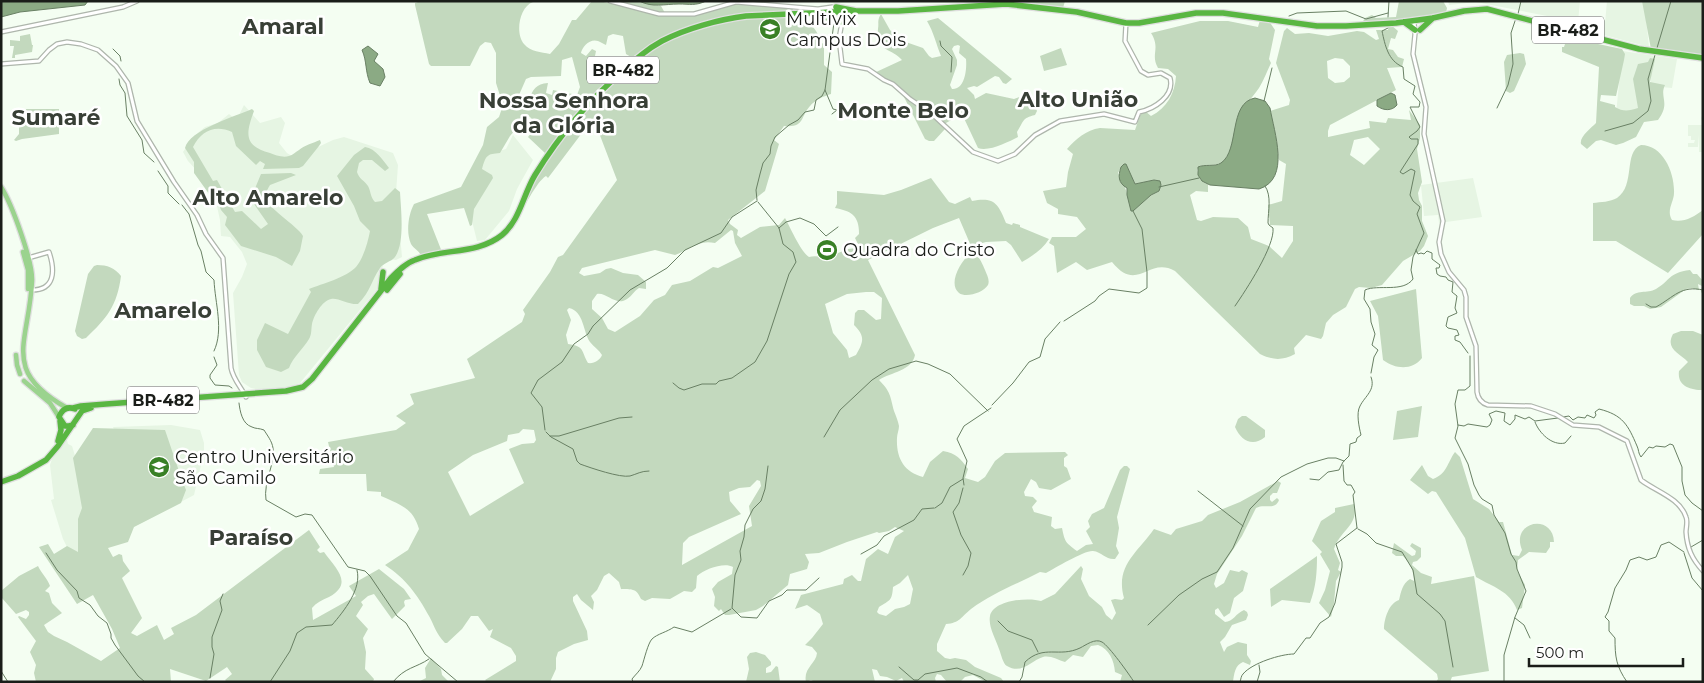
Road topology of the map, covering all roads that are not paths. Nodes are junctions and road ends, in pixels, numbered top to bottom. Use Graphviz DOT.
graph roads {
  1 [pos="137,1"];
  2 [pos="610,1"];
  3 [pos="834,7"];
  4 [pos="854,11"];
  5 [pos="826,13"];
  6 [pos="842,13"];
  7 [pos="806,14"];
  8 [pos="771,15"];
  9 [pos="786,18"];
  10 [pos="1433,18"];
  11 [pos="1424,19"];
  12 [pos="1414,20"];
  13 [pos="1126,22"];
  14 [pos="1404,22"];
  15 [pos="841,24"];
  16 [pos="1418,30"];
  17 [pos="1,32"];
  18 [pos="1703,58"];
  19 [pos="1,64"];
  20 [pos="1,187"];
  21 [pos="1,192"];
  22 [pos="424,258"];
  23 [pos="27,259"];
  24 [pos="383,272"];
  25 [pos="29,290"];
  26 [pos="381,291"];
  27 [pos="372,305"];
  28 [pos="18,344"];
  29 [pos="16,353"];
  30 [pos="327,364"];
  31 [pos="246,394"];
  32 [pos="70,408"];
  33 [pos="59,418"];
  34 [pos="78,418"];
  35 [pos="72,425"];
  36 [pos="50,455"];
  37 [pos="1,482"];
  38 [pos="1703,571"];
  1 -- 17 [label="street"];
  2 -- 5 [label="street"];
  3 -- 4 [label="highway"];
  3 -- 5 [label="street"];
  3 -- 6 [label="street"];
  4 -- 6 [label="highway, BR-482"];
  4 -- 13 [label="highway, BR-482"];
  4 -- 15 [label="highway"];
  5 -- 6 [label="highway, BR-482"];
  5 -- 6 [label="street"];
  5 -- 7 [label="highway"];
  5 -- 7 [label="highway"];
  5 -- 15 [label="street"];
  6 -- 15 [label="street"];
  7 -- 8 [label="highway, BR-482"];
  8 -- 9 [label="highway"];
  8 -- 22 [label="highway, BR-482"];
  10 -- 11 [label="highway, BR-482"];
  10 -- 16 [label="highway"];
  10 -- 18 [label="highway, BR-482"];
  11 -- 12 [label="highway, BR-482"];
  11 -- 16 [label="street"];
  12 -- 14 [label="highway, BR-482"];
  12 -- 16 [label="street"];
  13 -- 14 [label="highway, BR-482"];
  13 -- 15 [label="street"];
  14 -- 16 [label="highway"];
  16 -- 38 [label="street"];
  19 -- 31 [label="street"];
  20 -- 23 [label="main road"];
  21 -- 23 [label="main road"];
  22 -- 26 [label="highway, BR-482"];
  22 -- 27 [label="highway, BR-482"];
  23 -- 25 [label="main road"];
  23 -- 25 [label="street"];
  24 -- 26 [label="highway"];
  25 -- 28 [label="main road"];
  25 -- 32 [label="main road"];
  26 -- 27 [label="highway, BR-482"];
  27 -- 30 [label="highway, BR-482"];
  29 -- 33 [label="main road"];
  30 -- 31 [label="highway, BR-482"];
  30 -- 31 [label="highway, BR-482"];
  31 -- 32 [label="highway, BR-482"];
  31 -- 34 [label="highway, BR-482"];
  32 -- 33 [label="highway"];
  32 -- 34 [label="highway"];
  33 -- 35 [label="highway"];
  33 -- 36 [label="highway"];
  34 -- 35 [label="highway"];
  35 -- 36 [label="highway"];
  36 -- 37 [label="highway"];
}
